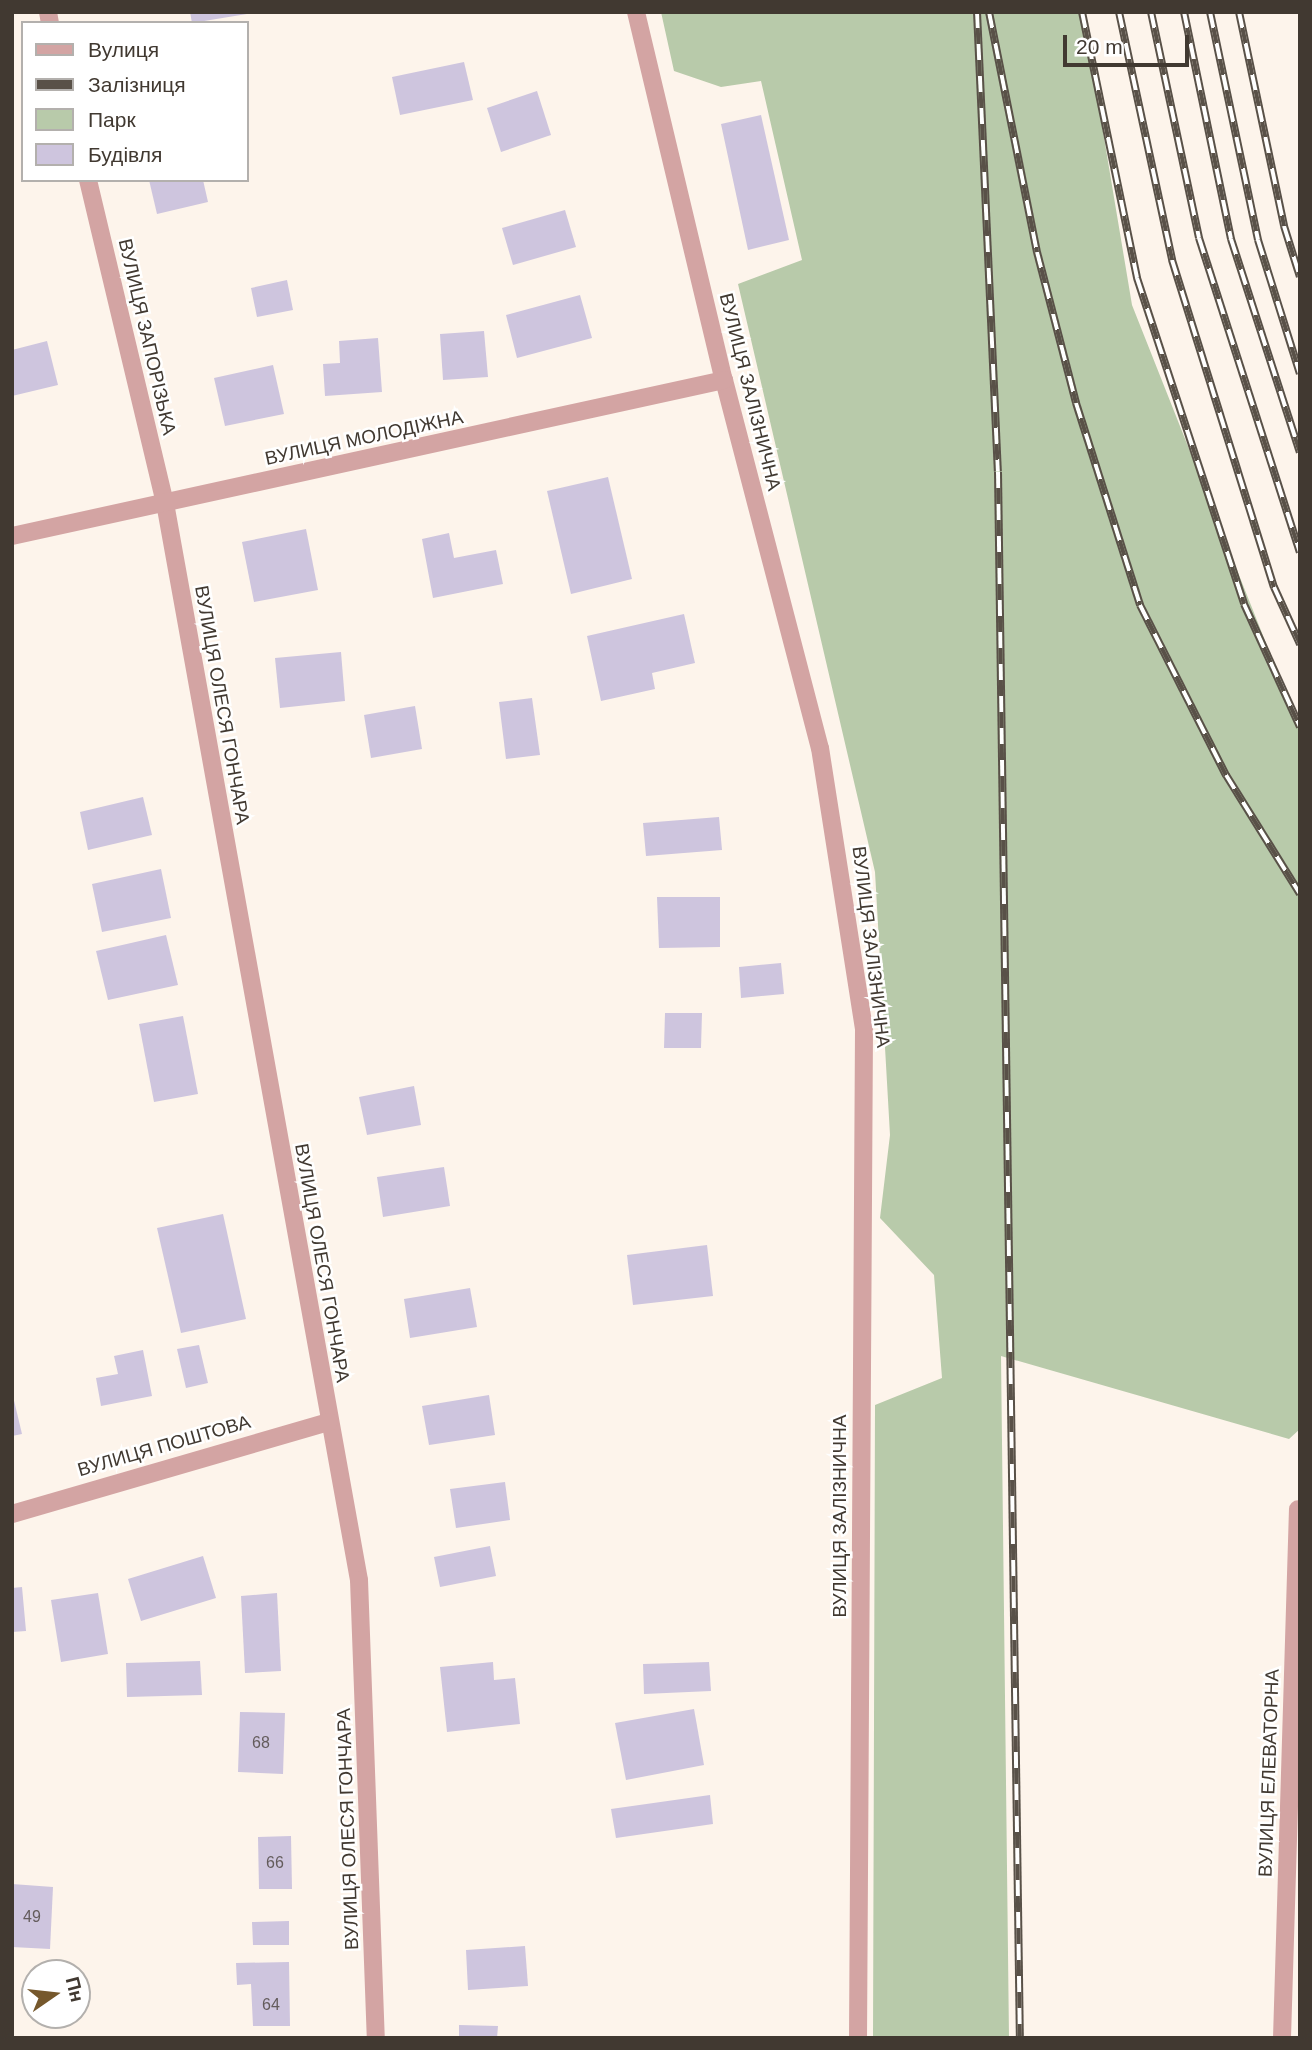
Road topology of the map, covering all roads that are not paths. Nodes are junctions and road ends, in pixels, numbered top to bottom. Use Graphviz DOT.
graph roads {
  1 [pos="636,12"];
  2 [pos="88,182"];
  3 [pos="724,380"];
  4 [pos="165,503"];
  5 [pos="12,536"];
  6 [pos="329,1422"];
  7 [pos="1298,1508"];
  8 [pos="12,1514"];
  9 [pos="376,2038"];
  10 [pos="858,2038"];
  11 [pos="1282,2038"];
  1 -- 3 [label="street, ВУЛИЦЯ ЗАЛІЗНИЧНА"];
  2 -- 4 [label="street, ВУЛИЦЯ ЗАПОРІЗЬКА"];
  3 -- 4 [label="street, ВУЛИЦЯ МОЛОДІЖНА"];
  3 -- 10 [label="street, ВУЛИЦЯ ЗАЛІЗНИЧНА"];
  4 -- 5 [label="street, ВУЛИЦЯ МОЛОДІЖНА"];
  4 -- 6 [label="street, ВУЛИЦЯ ОЛЕСЯ ГОНЧАРА"];
  6 -- 8 [label="street, ВУЛИЦЯ ПОШТОВА"];
  6 -- 9 [label="street, ВУЛИЦЯ ОЛЕСЯ ГОНЧАРА"];
  7 -- 11 [label="street, ВУЛИЦЯ ЕЛЕВАТОРНА"];
}
